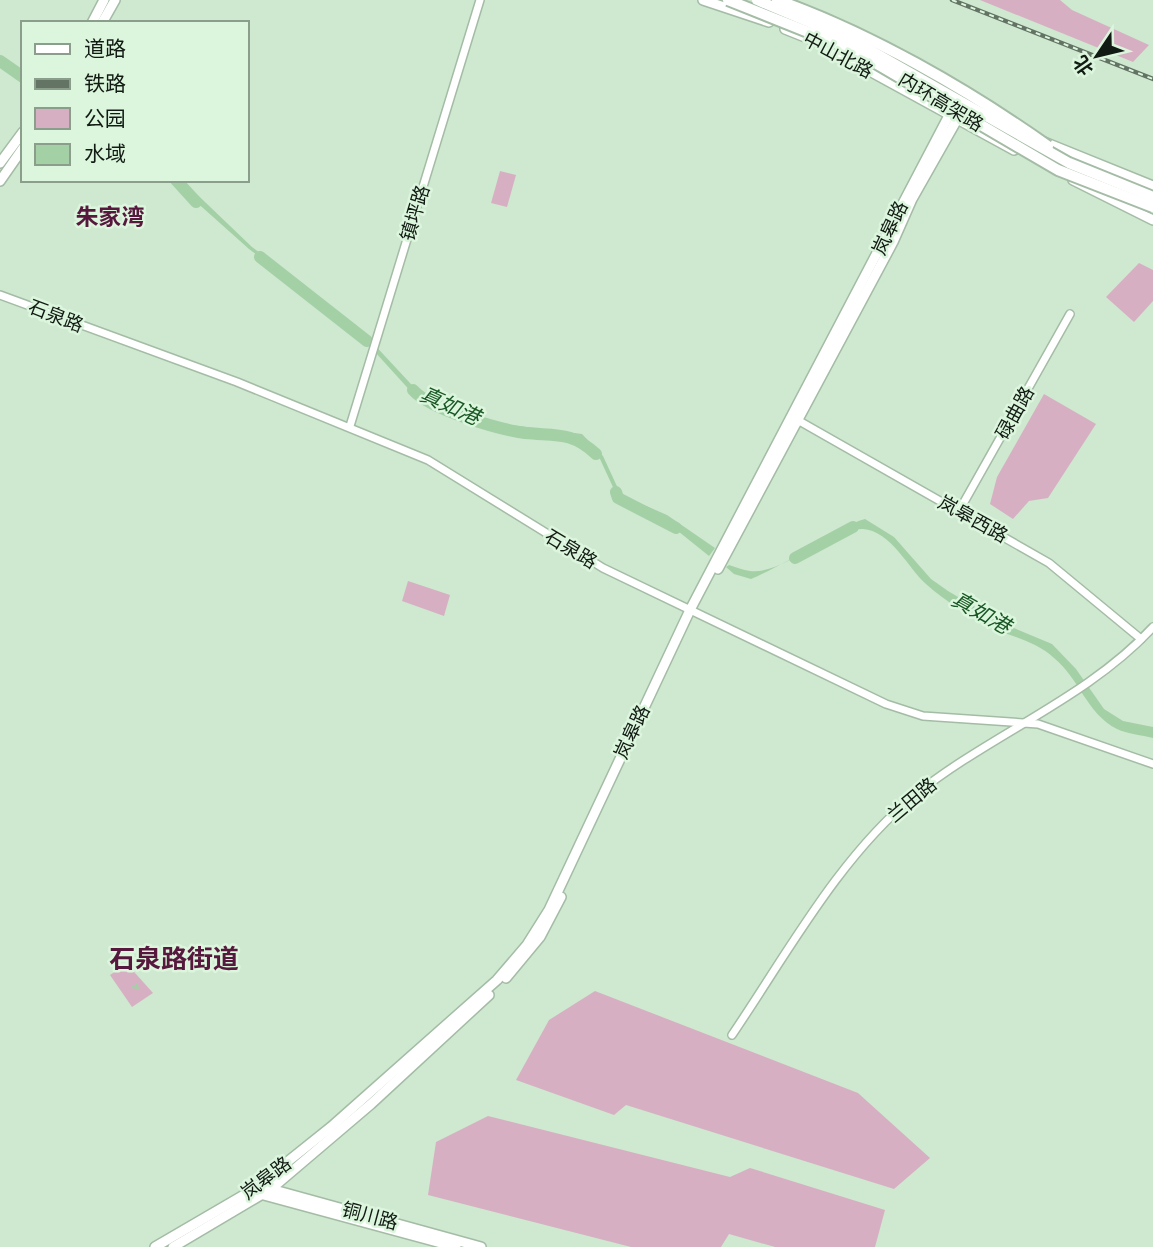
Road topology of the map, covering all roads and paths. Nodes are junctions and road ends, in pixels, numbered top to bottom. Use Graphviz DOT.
graph roads {
  1 [pos="104,0"];
  2 [pos="115,0"];
  3 [pos="480,0"];
  4 [pos="703,0"];
  5 [pos="728,0"];
  6 [pos="757,0"];
  7 [pos="777,0"];
  8 [pos="790,0"];
  9 [pos="93,21"];
  10 [pos="103,21"];
  11 [pos="965,96"];
  12 [pos="952,118"];
  13 [pos="21,135"];
  14 [pos="21,151"];
  15 [pos="0,163"];
  16 [pos="1069,163"];
  17 [pos="0,181"];
  18 [pos="1153,186"];
  19 [pos="1153,197"];
  20 [pos="1153,207"];
  21 [pos="1153,220"];
  22 [pos="0,295"];
  23 [pos="1070,314"];
  24 [pos="795,419"];
  25 [pos="350,426"];
  26 [pos="959,512"];
  27 [pos="692,611"];
  28 [pos="1153,627"];
  29 [pos="1141,639"];
  30 [pos="1023,721"];
  31 [pos="1153,764"];
  32 [pos="733,1035"];
  33 [pos="261,1190"];
  34 [pos="155,1247"];
  35 [pos="173,1247"];
  36 [pos="456,1247"];
  37 [pos="481,1247"];
  1 -- 9 [label="main road"];
  2 -- 10 [label="main road"];
  3 -- 25 [label="street, 镇坪路"];
  4 -- 12 [label="main road, 中山北路"];
  5 -- 20 [label="highway, 内环高架路, bridge"];
  6 -- 16 [label="highway, 内环高架路, bridge"];
  7 -- 16 [label="highway, bridge"];
  8 -- 11 [label="main road, 中山北路"];
  11 -- 12 [label="main road, 岚皋路"];
  11 -- 18 [label="main road, 中山北路"];
  12 -- 21 [label="main road, 中山北路"];
  12 -- 24 [label="main road, 岚皋路"];
  13 -- 15 [label="main road"];
  14 -- 17 [label="main road"];
  16 -- 19 [label="highway, 内环高架路, bridge"];
  22 -- 25 [label="street, 石泉路"];
  23 -- 26 [label="street, 碌曲路"];
  24 -- 26 [label="street, 岚皋西路"];
  24 -- 27 [label="main road, 岚皋路"];
  25 -- 27 [label="street, 石泉路"];
  26 -- 29 [label="street, 岚皋西路"];
  27 -- 30 [label="street, 石泉路"];
  27 -- 33 [label="main road, 岚皋路"];
  28 -- 29 [label="street, 兰田路"];
  29 -- 30 [label="street, 兰田路"];
  30 -- 31 [label="street, 石泉路"];
  30 -- 32 [label="street, 兰田路"];
  33 -- 34 [label="main road, 岚皋路"];
  33 -- 35 [label="main road, 岚皋路"];
  33 -- 36 [label="main road, 铜川路"];
  33 -- 37 [label="main road, 铜川路"];
}
